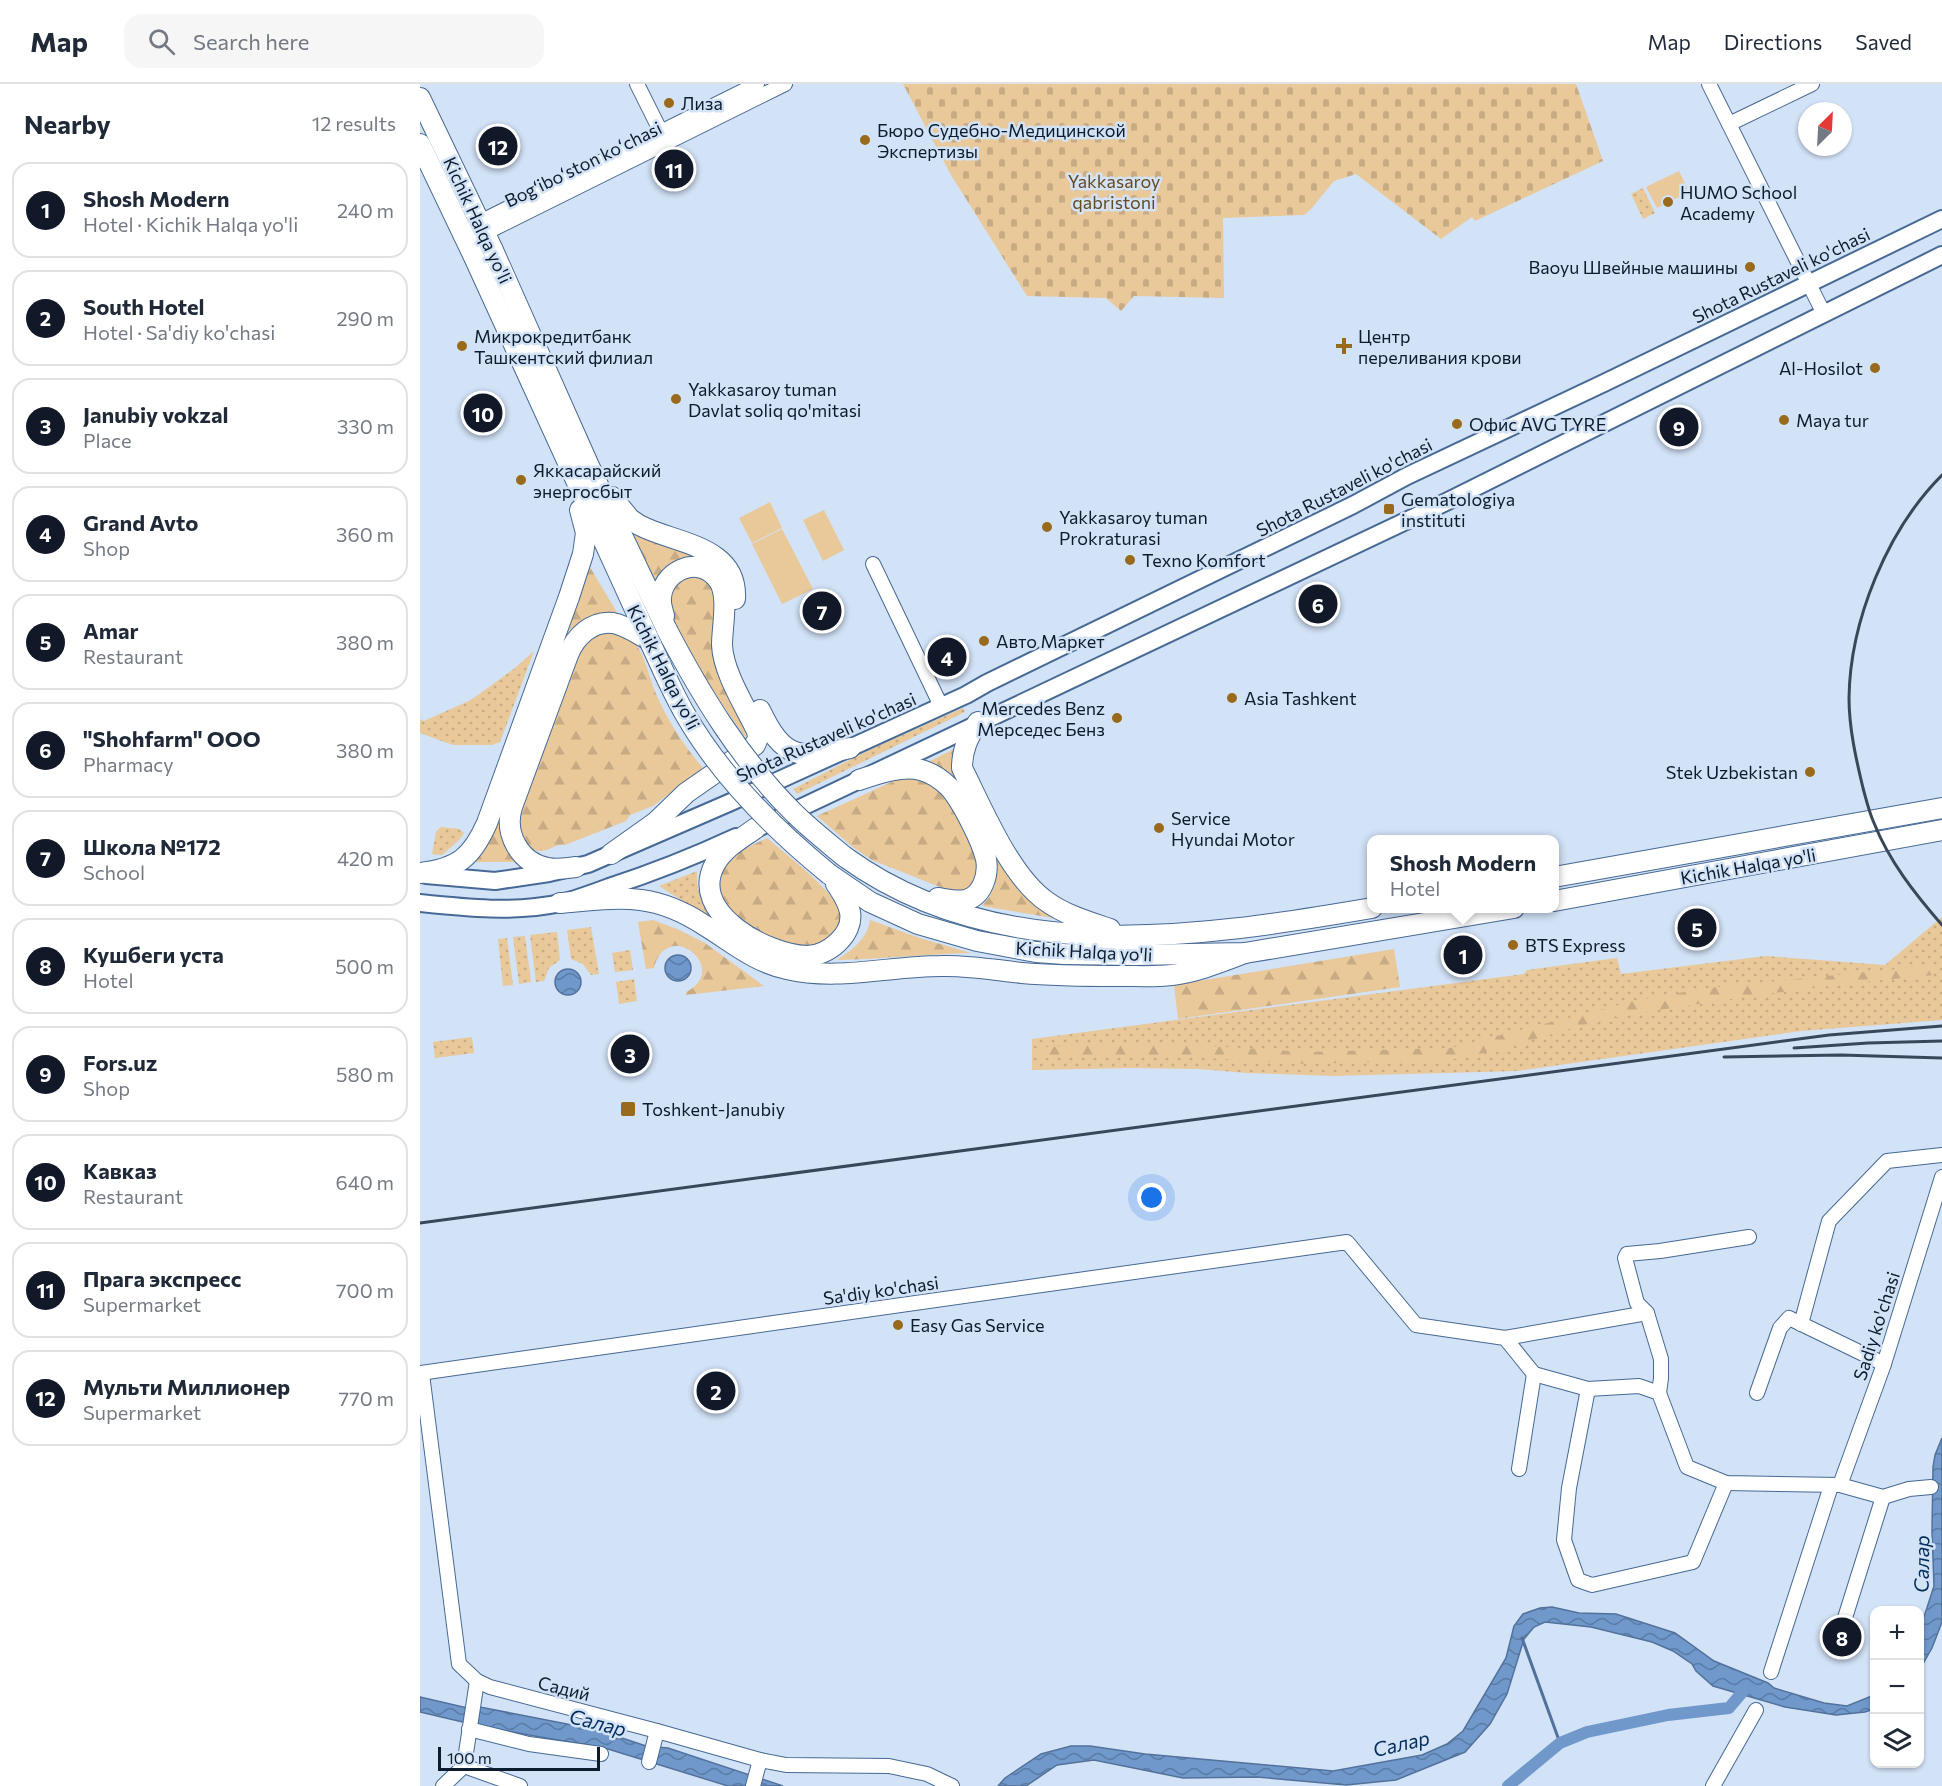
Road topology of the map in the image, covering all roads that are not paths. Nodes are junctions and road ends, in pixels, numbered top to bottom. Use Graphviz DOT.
graph roads {
  1 [pos="637,84"];
  2 [pos="757,84"];
  3 [pos="786,84"];
  4 [pos="1709,84"];
  5 [pos="1812,84"];
  6 [pos="420,98"];
  7 [pos="1729,124"];
  8 [pos="664,137"];
  9 [pos="420,144"];
  10 [pos="1942,219"];
  11 [pos="482,227"];
  12 [pos="464,236"];
  13 [pos="1942,255"];
  14 [pos="1808,284"];
  15 [pos="1824,314"];
  16 [pos="549,424"];
  17 [pos="589,466"];
  18 [pos="873,564"];
  19 [pos="668,630"];
  20 [pos="649,640"];
  21 [pos="941,706"];
  22 [pos="978,722"];
  23 [pos="850,748"];
  24 [pos="859,780"];
  25 [pos="1942,808"];
  26 [pos="756,828"];
  27 [pos="1942,831"];
  28 [pos="611,854"];
  29 [pos="576,867"];
  30 [pos="420,874"];
  31 [pos="829,874"];
  32 [pos="1559,876"];
  33 [pos="894,889"];
  34 [pos="1559,900"];
  35 [pos="420,903"];
  36 [pos="560,903"];
  37 [pos="1367,909"];
  38 [pos="1488,913"];
  39 [pos="1133,936"];
  40 [pos="1245,953"];
  41 [pos="1942,1155"];
  42 [pos="1942,1177"];
  43 [pos="1749,1237"];
  44 [pos="1647,1313"];
  45 [pos="1801,1324"];
  46 [pos="1504,1338"];
  47 [pos="1884,1364"];
  48 [pos="421,1374"];
  49 [pos="1534,1374"];
  50 [pos="1588,1389"];
  51 [pos="1659,1393"];
  52 [pos="1757,1393"];
  53 [pos="1520,1469"];
  54 [pos="1726,1483"];
  55 [pos="1836,1485"];
  56 [pos="1931,1488"];
  57 [pos="1883,1497"];
  58 [pos="1839,1640"];
  59 [pos="1771,1672"];
  60 [pos="477,1681"];
  61 [pos="1756,1710"];
  62 [pos="469,1728"];
  63 [pos="657,1731"];
  64 [pos="601,1754"];
  65 [pos="760,1760"];
  66 [pos="649,1762"];
  67 [pos="464,1766"];
  68 [pos="443,1786"];
  69 [pos="520,1786"];
  70 [pos="753,1786"];
  71 [pos="952,1786"];
  72 [pos="1713,1786"];
  1 -- 8 [label="street"];
  2 -- 8 [label="street, Bogʻiboʻston koʻchasi"];
  3 -- 8 [label="street, Bogʻiboʻston koʻchasi"];
  4 -- 7 [label="street"];
  5 -- 7 [label="street"];
  6 -- 11 [label="highway, Kichik Halqa yo'li"];
  7 -- 14 [label="street"];
  8 -- 11 [label="street, Bogʻiboʻston koʻchasi"];
  9 -- 12 [label="highway, Kichik Halqa yo'li"];
  10 -- 14 [label="main road, Shota Rustaveli ko'chasi"];
  11 -- 12 [label="street, Bogʻiboʻston koʻchasi"];
  11 -- 17 [label="highway, Kichik Halqa yo'li"];
  12 -- 16 [label="highway, Kichik Halqa yo'li"];
  13 -- 15 [label="main road"];
  14 -- 15 [label="street"];
  14 -- 21 [label="main road, Shota Rustaveli ko'chasi"];
  15 -- 22 [label="main road"];
  16 -- 20 [label="highway, Kichik Halqa yo'li"];
  16 -- 30 [label="highway"];
  17 -- 19 [label="highway, Kichik Halqa yo'li"];
  17 -- 23 [label="highway"];
  18 -- 21 [label="street"];
  19 -- 28 [label="highway"];
  19 -- 33 [label="highway, Kichik Halqa yo'li, bridge"];
  20 -- 29 [label="highway"];
  20 -- 31 [label="highway, Kichik Halqa yo'li, bridge"];
  21 -- 23 [label="main road, Shota Rustaveli ko'chasi"];
  22 -- 24 [label="main road"];
  22 -- 39 [label="highway"];
  23 -- 28 [label="main road, Shota Rustaveli ko'chasi"];
  24 -- 26 [label="main road"];
  24 -- 33 [label="highway"];
  25 -- 32 [label="highway, Kichik Halqa yo'li"];
  26 -- 31 [label="highway"];
  26 -- 36 [label="main road"];
  27 -- 34 [label="highway, Kichik Halqa yo'li"];
  28 -- 29 [label="main road, Shota Rustaveli ko'chasi"];
  29 -- 30 [label="main road, Shota Rustaveli ko'chasi"];
  31 -- 40 [label="highway, Kichik Halqa yo'li"];
  33 -- 39 [label="highway, Kichik Halqa yo'li"];
  35 -- 36 [label="main road"];
  36 -- 40 [label="highway"];
  37 -- 39 [label="highway, Kichik Halqa yo'li"];
  38 -- 40 [label="highway, Kichik Halqa yo'li"];
  41 -- 45 [label="street"];
  42 -- 47 [label="street, Sadiy ko'chasi"];
  43 -- 44 [label="street"];
  44 -- 46 [label="street"];
  44 -- 51 [label="street"];
  45 -- 47 [label="street"];
  45 -- 52 [label="street"];
  46 -- 48 [label="street, Sa'diy ko'chasi"];
  46 -- 49 [label="street"];
  47 -- 55 [label="street, Sadiy ko'chasi"];
  48 -- 60 [label="street, Садий"];
  49 -- 50 [label="street"];
  49 -- 53 [label="street"];
  50 -- 51 [label="street"];
  50 -- 54 [label="street"];
  51 -- 54 [label="street"];
  54 -- 55 [label="street"];
  55 -- 57 [label="street"];
  55 -- 59 [label="street, Sadiy ko'chasi"];
  56 -- 57 [label="street"];
  57 -- 58 [label="street"];
  60 -- 62 [label="street"];
  60 -- 63 [label="street, Садий"];
  61 -- 72 [label="street"];
  62 -- 64 [label="street"];
  62 -- 67 [label="street"];
  63 -- 65 [label="street, Садий"];
  63 -- 66 [label="street"];
  65 -- 70 [label="street"];
  65 -- 71 [label="street, Садий"];
  67 -- 68 [label="street"];
  67 -- 69 [label="street"];
}
